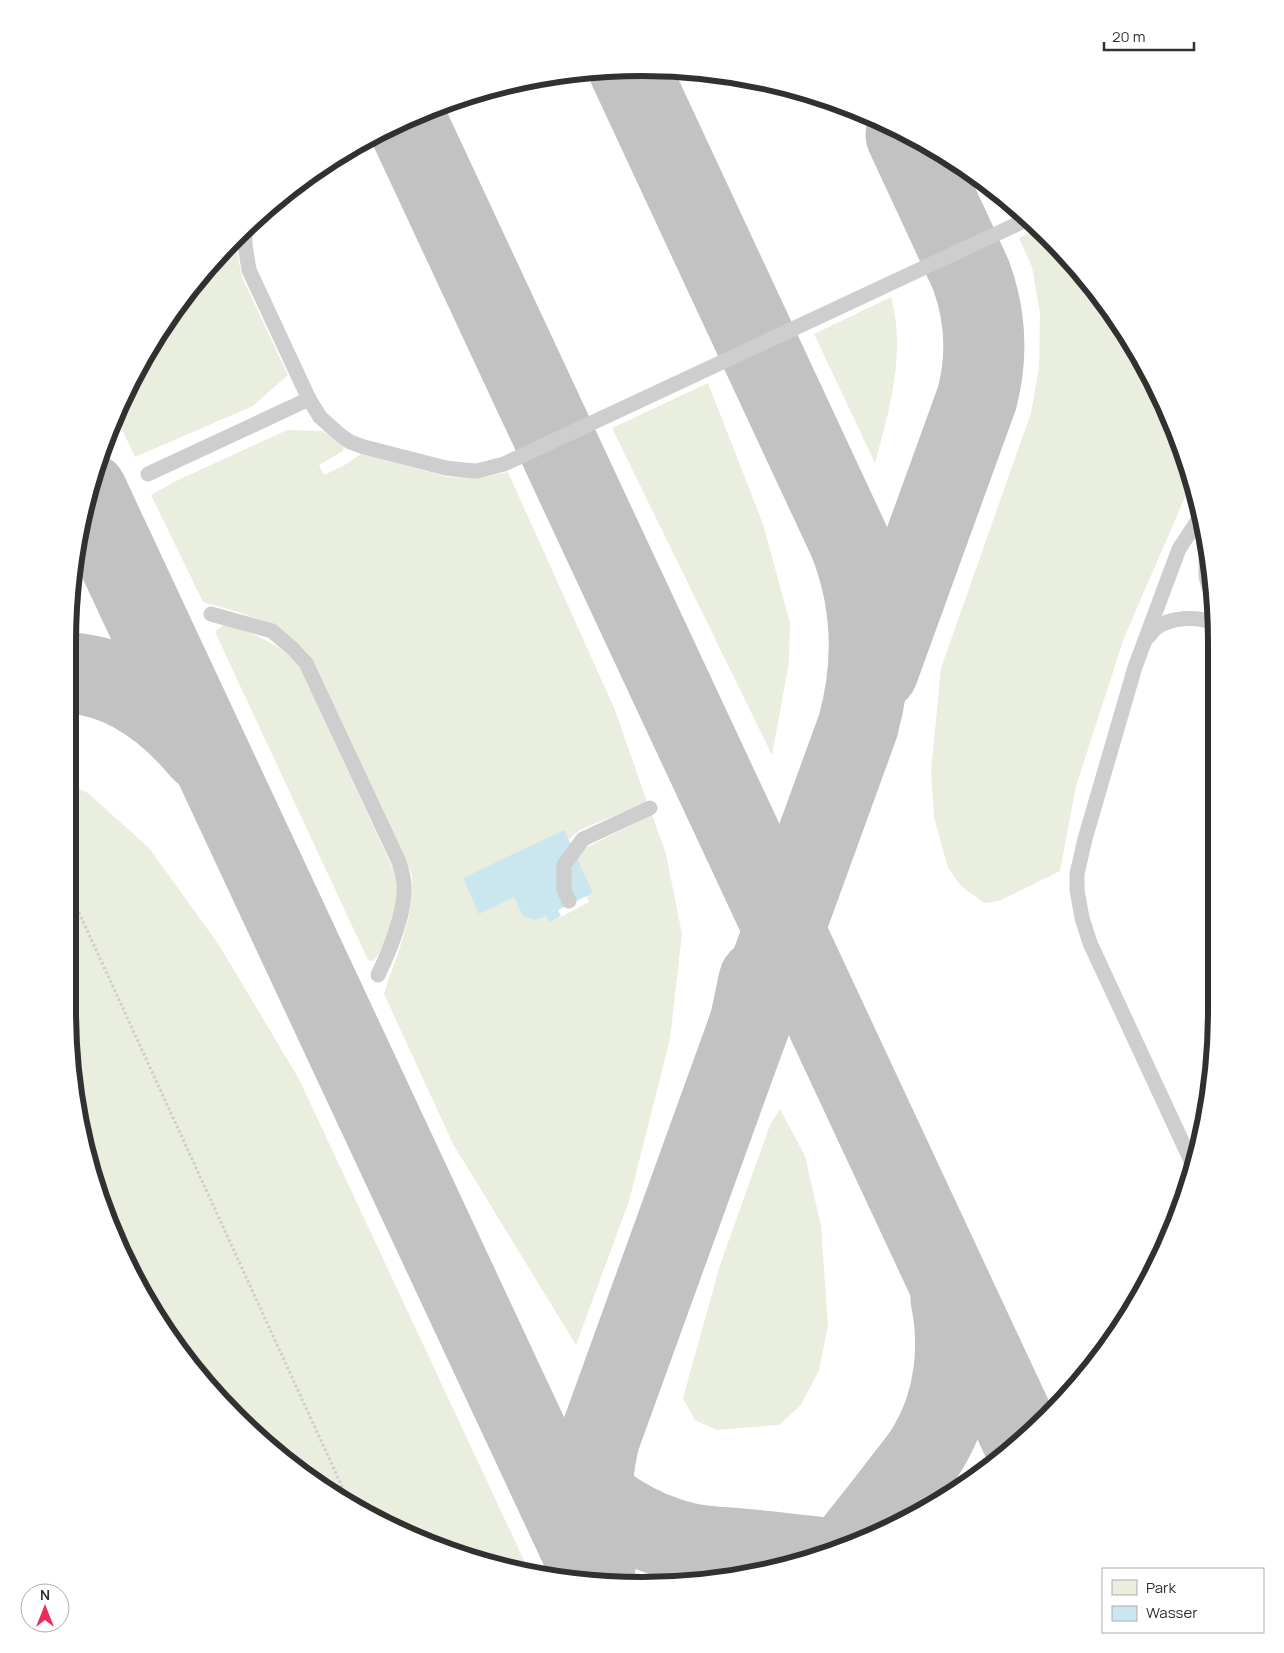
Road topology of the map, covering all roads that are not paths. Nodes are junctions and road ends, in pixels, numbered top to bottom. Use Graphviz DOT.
graph roads {
  1 [pos="1021,222"];
  2 [pos="245,239"];
  3 [pos="309,399"];
  4 [pos="148,474"];
  5 [pos="1195,525"];
  6 [pos="211,614"];
  7 [pos="1207,621"];
  8 [pos="1146,640"];
  9 [pos="650,808"];
  10 [pos="569,901"];
  11 [pos="378,975"];
  12 [pos="1188,1155"];
  1 -- 3 [label="lane"];
  2 -- 3 [label="lane"];
  3 -- 4 [label="lane"];
  5 -- 8 [label="lane"];
  6 -- 11 [label="lane"];
  7 -- 8 [label="lane"];
  8 -- 12 [label="lane"];
  9 -- 10 [label="lane"];
}
